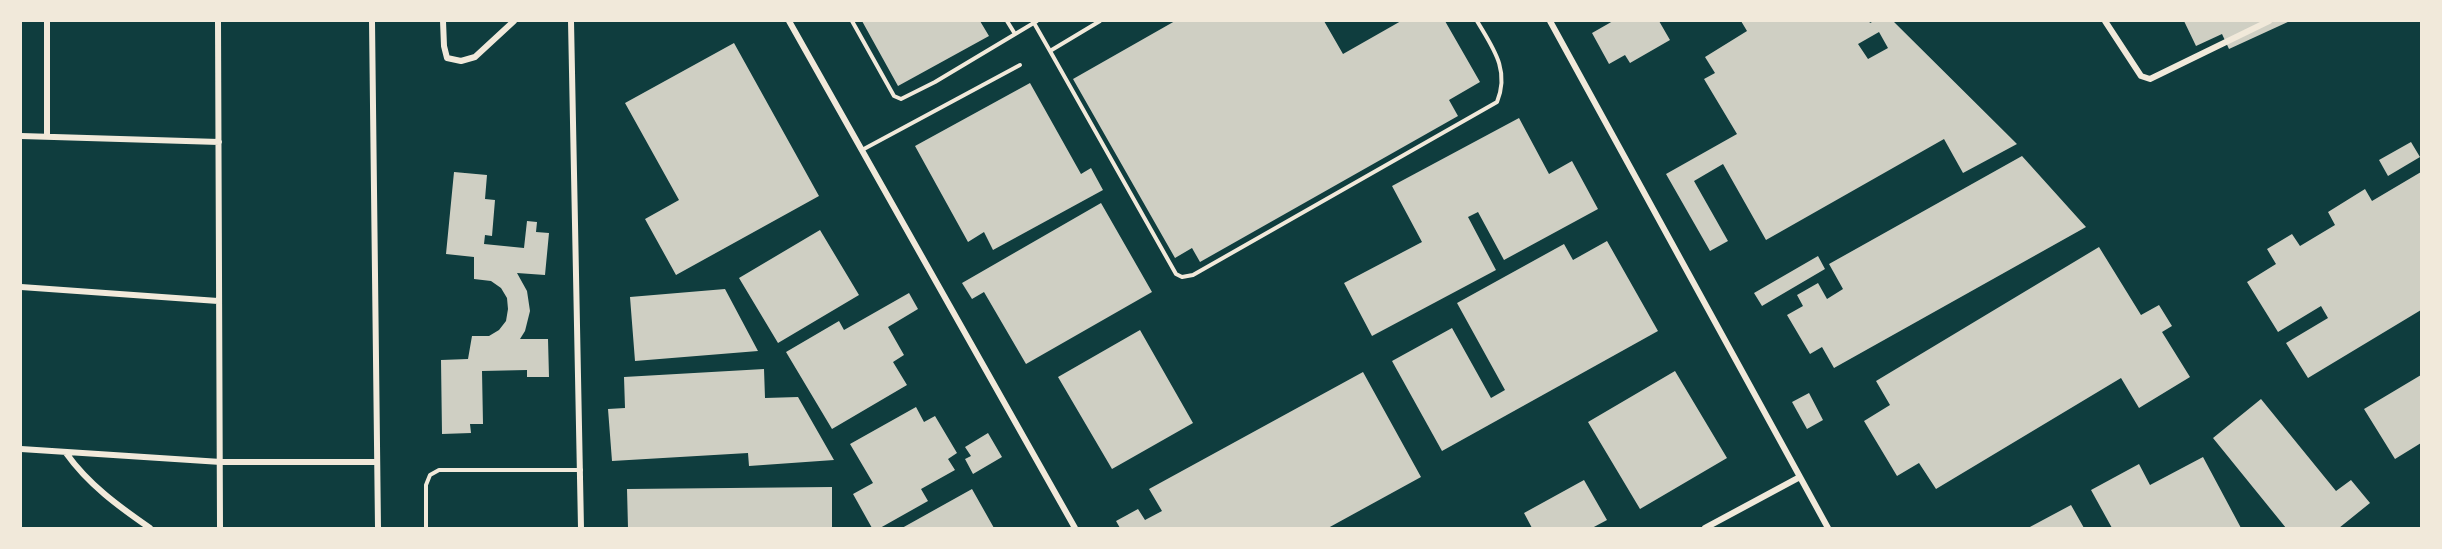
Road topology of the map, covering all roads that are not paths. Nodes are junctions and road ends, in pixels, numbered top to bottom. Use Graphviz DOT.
graph roads {
  1 [pos="47,21"];
  2 [pos="218,21"];
  3 [pos="372,21"];
  4 [pos="443,21"];
  5 [pos="514,21"];
  6 [pos="571,21"];
  7 [pos="789,21"];
  8 [pos="852,21"];
  9 [pos="1007,21"];
  10 [pos="1100,21"];
  11 [pos="1477,21"];
  12 [pos="1550,21"];
  13 [pos="2105,21"];
  14 [pos="2269,21"];
  15 [pos="1036,22"];
  16 [pos="1015,34"];
  17 [pos="1050,51"];
  18 [pos="1020,65"];
  19 [pos="21,136"];
  20 [pos="47,136"];
  21 [pos="219,142"];
  22 [pos="862,150"];
  23 [pos="21,287"];
  24 [pos="218,301"];
  25 [pos="21,449"];
  26 [pos="66,453"];
  27 [pos="221,462"];
  28 [pos="376,462"];
  29 [pos="581,470"];
  30 [pos="1798,478"];
  31 [pos="150,528"];
  32 [pos="220,528"];
  33 [pos="378,528"];
  34 [pos="426,528"];
  35 [pos="581,528"];
  36 [pos="1075,528"];
  37 [pos="1706,528"];
  38 [pos="1828,528"];
  1 -- 20 [label="street"];
  2 -- 21 [label="street"];
  3 -- 28 [label="street"];
  4 -- 5 [label="street"];
  6 -- 29 [label="street"];
  7 -- 22 [label="street"];
  8 -- 16 [label="lane"];
  9 -- 16 [label="lane"];
  10 -- 17 [label="lane"];
  11 -- 17 [label="lane"];
  12 -- 30 [label="street"];
  13 -- 14 [label="street"];
  15 -- 16 [label="lane"];
  15 -- 17 [label="lane"];
  18 -- 22 [label="lane"];
  19 -- 20 [label="street"];
  20 -- 21 [label="street"];
  21 -- 24 [label="street"];
  22 -- 36 [label="street"];
  23 -- 24 [label="street"];
  24 -- 27 [label="street"];
  25 -- 26 [label="street"];
  26 -- 27 [label="street"];
  26 -- 31 [label="street"];
  27 -- 28 [label="street"];
  27 -- 32 [label="street"];
  28 -- 33 [label="street"];
  29 -- 34 [label="lane"];
  29 -- 35 [label="street"];
  30 -- 37 [label="street"];
  30 -- 38 [label="street"];
}
